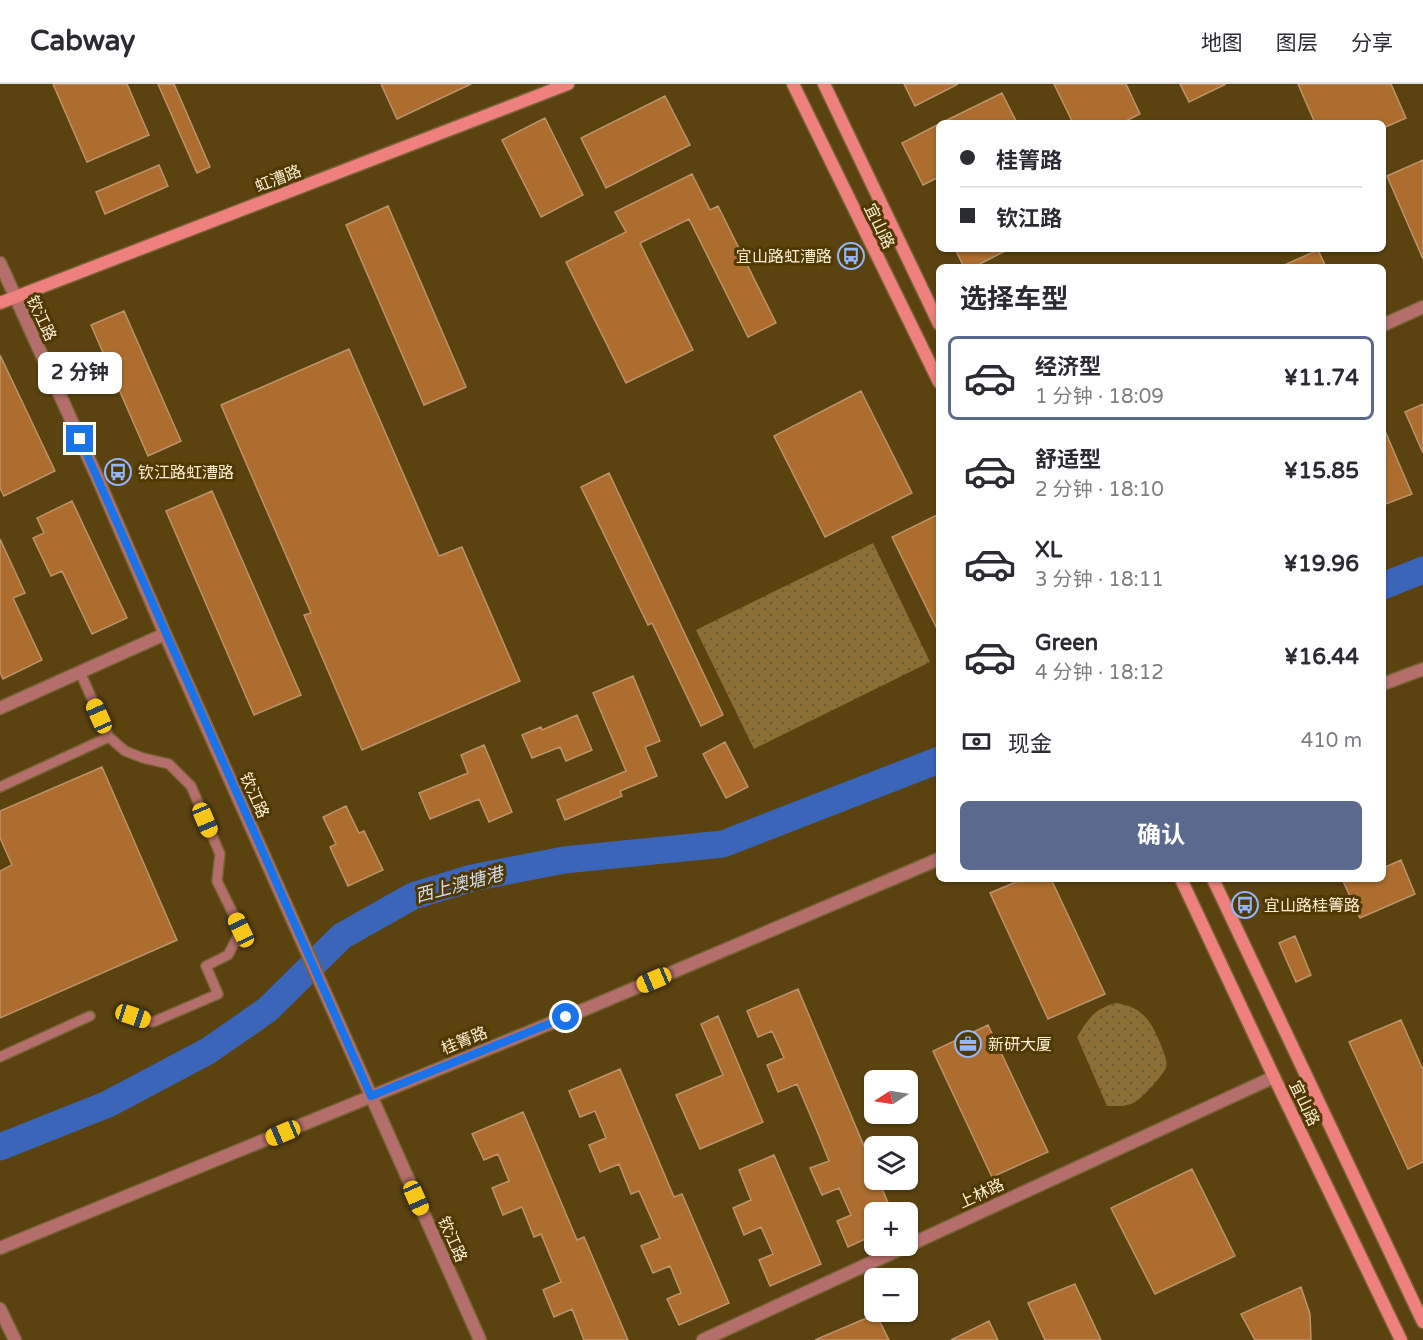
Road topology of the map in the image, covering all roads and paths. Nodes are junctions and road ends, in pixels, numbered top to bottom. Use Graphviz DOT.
graph roads {
  1 [pos="567,84"];
  2 [pos="794,84"];
  3 [pos="824,84"];
  4 [pos="0,263"];
  5 [pos="15,297"];
  6 [pos="0,303"];
  7 [pos="1423,307"];
  8 [pos="936,318"];
  9 [pos="1386,324"];
  10 [pos="936,376"];
  11 [pos="165,634"];
  12 [pos="1423,669"];
  13 [pos="80,672"];
  14 [pos="1386,683"];
  15 [pos="0,708"];
  16 [pos="109,737"];
  17 [pos="0,787"];
  18 [pos="936,860"];
  19 [pos="1182,882"];
  20 [pos="1214,882"];
  21 [pos="90,1016"];
  22 [pos="133,1016"];
  23 [pos="0,1057"];
  24 [pos="1274,1077"];
  25 [pos="371,1096"];
  26 [pos="0,1248"];
  27 [pos="0,1309"];
  28 [pos="1423,1322"];
  29 [pos="15,1340"];
  30 [pos="480,1340"];
  31 [pos="703,1340"];
  32 [pos="1401,1340"];
  1 -- 5 [label="main road, 虹漕路"];
  2 -- 10 [label="main road, 宜山路"];
  3 -- 8 [label="main road, 宜山路"];
  4 -- 5 [label="street, 钦江路"];
  5 -- 6 [label="main road, 虹漕路"];
  5 -- 11 [label="street, 钦江路"];
  7 -- 9 [label="street"];
  11 -- 13 [label="street"];
  11 -- 25 [label="street, 钦江路"];
  12 -- 14 [label="street"];
  13 -- 15 [label="street"];
  13 -- 16 [label="lane"];
  16 -- 17 [label="lane"];
  16 -- 22 [label="lane"];
  18 -- 25 [label="street, 桂箐路"];
  19 -- 24 [label="main road, 宜山路"];
  20 -- 28 [label="main road, 宜山路"];
  21 -- 23 [label="lane"];
  24 -- 31 [label="street, 上林路"];
  24 -- 32 [label="main road, 宜山路"];
  25 -- 26 [label="street, 桂箐路"];
  25 -- 30 [label="street, 钦江路"];
  27 -- 29 [label="street"];
}
